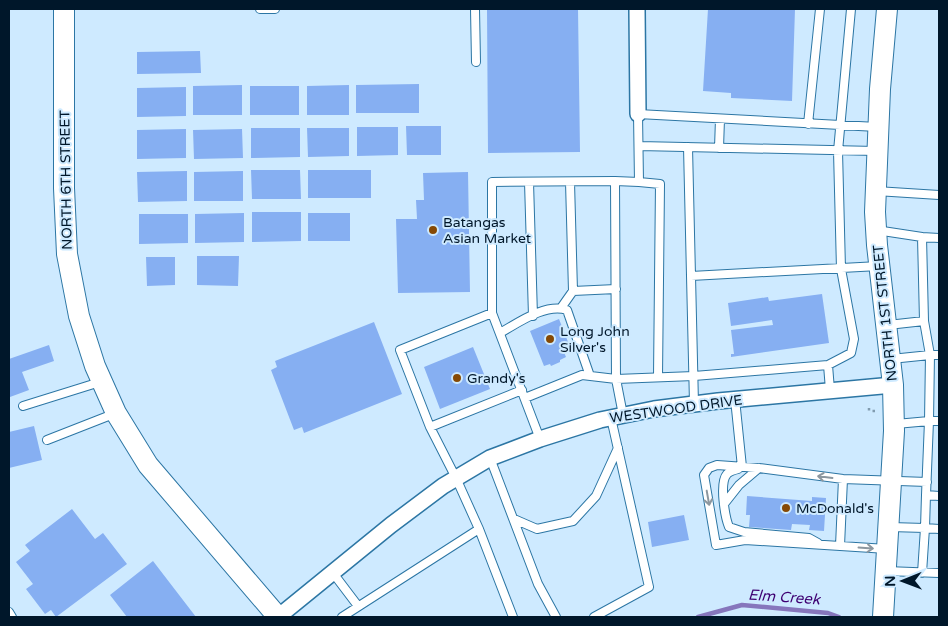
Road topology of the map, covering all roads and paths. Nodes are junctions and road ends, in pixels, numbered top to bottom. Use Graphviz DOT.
graph roads {
  1 [pos="64,9"];
  2 [pos="260,9"];
  3 [pos="275,9"];
  4 [pos="475,9"];
  5 [pos="638,9"];
  6 [pos="820,9"];
  7 [pos="851,9"];
  8 [pos="887,9"];
  9 [pos="476,62"];
  10 [pos="638,114"];
  11 [pos="720,119"];
  12 [pos="808,124"];
  13 [pos="841,126"];
  14 [pos="879,127"];
  15 [pos="639,146"];
  16 [pos="688,147"];
  17 [pos="719,148"];
  18 [pos="838,151"];
  19 [pos="878,151"];
  20 [pos="615,181"];
  21 [pos="529,182"];
  22 [pos="570,182"];
  23 [pos="639,182"];
  24 [pos="876,191"];
  25 [pos="939,195"];
  26 [pos="876,230"];
  27 [pos="922,237"];
  28 [pos="939,238"];
  29 [pos="879,266"];
  30 [pos="841,269"];
  31 [pos="691,276"];
  32 [pos="616,289"];
  33 [pos="573,291"];
  34 [pos="561,308"];
  35 [pos="492,313"];
  36 [pos="533,316"];
  37 [pos="924,321"];
  38 [pos="886,325"];
  39 [pos="500,333"];
  40 [pos="939,355"];
  41 [pos="930,356"];
  42 [pos="891,359"];
  43 [pos="828,365"];
  44 [pos="590,376"];
  45 [pos="694,376"];
  46 [pos="658,377"];
  47 [pos="616,380"];
  48 [pos="102,382"];
  49 [pos="893,385"];
  50 [pos="522,390"];
  51 [pos="830,390"];
  52 [pos="525,398"];
  53 [pos="735,399"];
  54 [pos="694,404"];
  55 [pos="23,406"];
  56 [pos="869,408"];
  57 [pos="874,411"];
  58 [pos="116,414"];
  59 [pos="617,416"];
  60 [pos="929,421"];
  61 [pos="939,421"];
  62 [pos="894,424"];
  63 [pos="430,427"];
  64 [pos="540,439"];
  65 [pos="47,440"];
  66 [pos="618,448"];
  67 [pos="490,458"];
  68 [pos="742,467"];
  69 [pos="758,468"];
  70 [pos="456,478"];
  71 [pos="843,479"];
  72 [pos="891,481"];
  73 [pos="928,482"];
  74 [pos="926,495"];
  75 [pos="939,496"];
  76 [pos="724,504"];
  77 [pos="514,519"];
  78 [pos="888,527"];
  79 [pos="925,528"];
  80 [pos="939,529"];
  81 [pos="478,530"];
  82 [pos="820,545"];
  83 [pos="840,546"];
  84 [pos="887,549"];
  85 [pos="886,571"];
  86 [pos="334,572"];
  87 [pos="922,572"];
  88 [pos="939,573"];
  89 [pos="358,606"];
  90 [pos="9,612"];
  91 [pos="12,617"];
  92 [pos="278,617"];
  93 [pos="342,617"];
  94 [pos="513,617"];
  95 [pos="556,617"];
  96 [pos="594,617"];
  97 [pos="883,617"];
  1 -- 48 [label="main road, NORTH 6TH STREET"];
  2 -- 3 [label="lane"];
  4 -- 9 [label="lane"];
  5 -- 10 [label="street"];
  6 -- 12 [label="lane"];
  7 -- 13 [label="lane"];
  8 -- 14 [label="main road, NORTH 1ST STREET"];
  10 -- 11 [label="lane"];
  10 -- 15 [label="lane"];
  11 -- 12 [label="lane"];
  11 -- 17 [label="lane"];
  12 -- 13 [label="lane"];
  13 -- 14 [label="lane"];
  13 -- 18 [label="lane"];
  14 -- 19 [label="main road, NORTH 1ST STREET"];
  15 -- 16 [label="lane"];
  15 -- 23 [label="lane"];
  16 -- 17 [label="lane"];
  16 -- 31 [label="lane"];
  17 -- 18 [label="lane"];
  18 -- 19 [label="lane"];
  18 -- 30 [label="lane"];
  19 -- 24 [label="main road, NORTH 1ST STREET"];
  20 -- 22 [label="lane"];
  20 -- 23 [label="lane"];
  20 -- 32 [label="lane"];
  21 -- 22 [label="lane"];
  21 -- 35 [label="lane"];
  21 -- 36 [label="lane"];
  22 -- 33 [label="lane"];
  23 -- 46 [label="lane"];
  24 -- 25 [label="lane"];
  24 -- 26 [label="main road, NORTH 1ST STREET"];
  26 -- 27 [label="lane"];
  26 -- 29 [label="main road, NORTH 1ST STREET"];
  27 -- 28 [label="lane"];
  27 -- 37 [label="lane"];
  29 -- 30 [label="lane"];
  29 -- 38 [label="main road, NORTH 1ST STREET"];
  30 -- 31 [label="lane"];
  30 -- 43 [label="lane"];
  31 -- 45 [label="lane"];
  32 -- 33 [label="lane"];
  32 -- 47 [label="lane"];
  33 -- 34 [label="lane"];
  34 -- 36 [label="lane"];
  34 -- 44 [label="lane"];
  35 -- 39 [label="lane"];
  35 -- 63 [label="lane"];
  36 -- 39 [label="lane"];
  37 -- 38 [label="lane"];
  37 -- 41 [label="lane"];
  38 -- 42 [label="main road, NORTH 1ST STREET"];
  39 -- 50 [label="lane"];
  40 -- 41 [label="lane"];
  41 -- 42 [label="lane"];
  41 -- 60 [label="lane"];
  42 -- 49 [label="main road, NORTH 1ST STREET"];
  43 -- 45 [label="lane"];
  43 -- 51 [label="lane"];
  44 -- 47 [label="lane"];
  44 -- 52 [label="lane"];
  45 -- 46 [label="lane"];
  45 -- 54 [label="lane"];
  46 -- 47 [label="lane"];
  47 -- 59 [label="lane"];
  48 -- 55 [label="lane"];
  48 -- 58 [label="main road, NORTH 6TH STREET"];
  49 -- 51 [label="street, WESTWOOD DRIVE"];
  49 -- 62 [label="main road, NORTH 1ST STREET"];
  50 -- 52 [label="lane"];
  50 -- 63 [label="lane"];
  51 -- 53 [label="street, WESTWOOD DRIVE"];
  52 -- 64 [label="lane"];
  53 -- 54 [label="street, WESTWOOD DRIVE"];
  53 -- 68 [label="lane"];
  54 -- 59 [label="street, WESTWOOD DRIVE"];
  56 -- 57 [label="path"];
  58 -- 65 [label="lane"];
  58 -- 92 [label="main road, NORTH 6TH STREET"];
  59 -- 64 [label="street, WESTWOOD DRIVE"];
  59 -- 66 [label="lane"];
  60 -- 61 [label="lane"];
  60 -- 62 [label="lane"];
  60 -- 73 [label="lane"];
  62 -- 72 [label="main road, NORTH 1ST STREET"];
  63 -- 70 [label="lane"];
  64 -- 67 [label="street, WESTWOOD DRIVE"];
  66 -- 77 [label="lane"];
  66 -- 96 [label="lane"];
  67 -- 70 [label="street, WESTWOOD DRIVE"];
  67 -- 77 [label="lane"];
  68 -- 69 [label="lane"];
  68 -- 76 [label="lane"];
  68 -- 82 [label="lane, one-way"];
  71 -- 69 [label="lane, one-way"];
  69 -- 76 [label="lane"];
  70 -- 81 [label="lane"];
  70 -- 86 [label="street, WESTWOOD DRIVE"];
  71 -- 72 [label="lane"];
  71 -- 83 [label="lane"];
  72 -- 73 [label="lane"];
  72 -- 78 [label="main road, NORTH 1ST STREET"];
  73 -- 74 [label="lane"];
  74 -- 75 [label="lane"];
  74 -- 79 [label="lane"];
  76 -- 82 [label="lane"];
  77 -- 95 [label="lane"];
  78 -- 79 [label="lane"];
  78 -- 84 [label="main road, NORTH 1ST STREET"];
  79 -- 80 [label="lane"];
  79 -- 87 [label="lane"];
  81 -- 89 [label="lane"];
  81 -- 94 [label="lane"];
  82 -- 83 [label="lane"];
  83 -- 84 [label="lane, one-way"];
  84 -- 85 [label="main road, NORTH 1ST STREET"];
  85 -- 87 [label="lane"];
  85 -- 97 [label="main road, NORTH 1ST STREET"];
  86 -- 89 [label="lane"];
  86 -- 92 [label="street, WESTWOOD DRIVE"];
  87 -- 88 [label="lane"];
  89 -- 93 [label="lane"];
  90 -- 91 [label="lane"];
}
